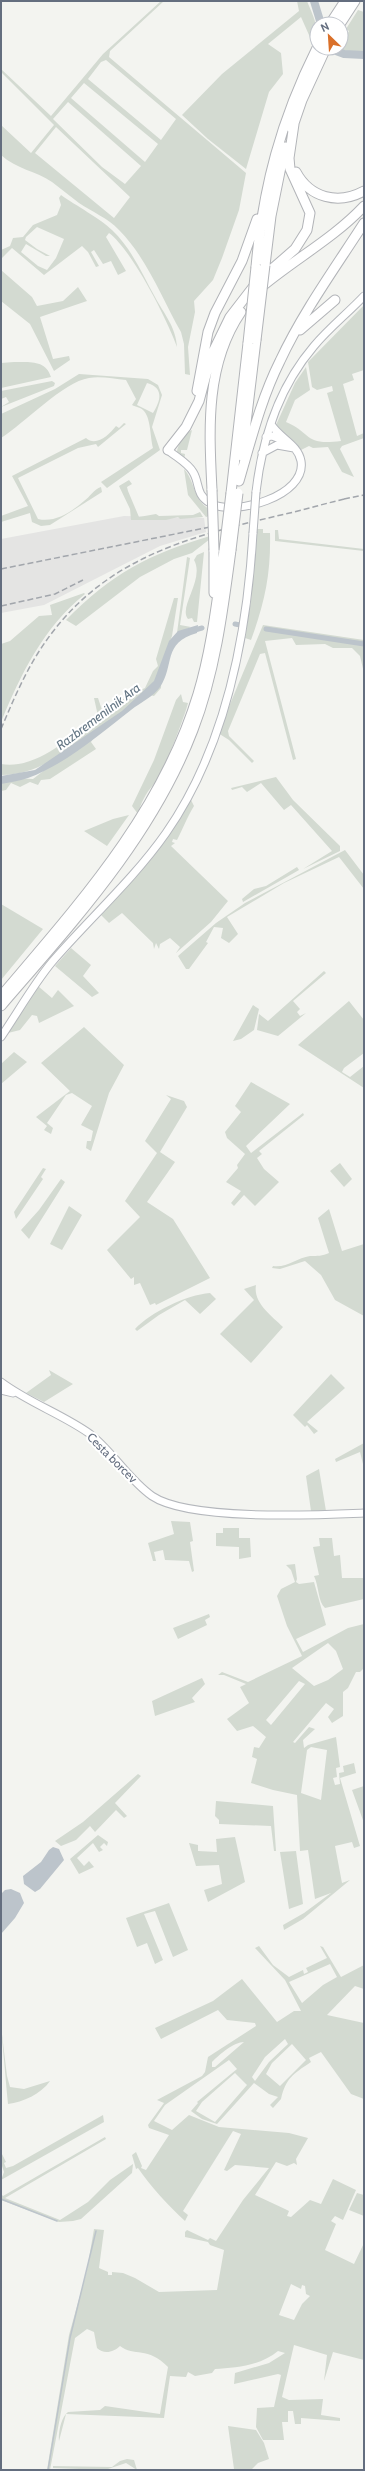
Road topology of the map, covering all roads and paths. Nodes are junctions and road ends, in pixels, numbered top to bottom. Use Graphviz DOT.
graph roads {
  1 [pos="345,1"];
  2 [pos="355,1"];
  3 [pos="335,16"];
  4 [pos="345,16"];
  5 [pos="314,56"];
  6 [pos="322,56"];
  7 [pos="298,98"];
  8 [pos="294,124"];
  9 [pos="292,137"];
  10 [pos="364,191"];
  11 [pos="263,206"];
  12 [pos="364,206"];
  13 [pos="364,224"];
  14 [pos="261,266"];
  15 [pos="364,296"];
  16 [pos="335,300"];
  17 [pos="292,338"];
  18 [pos="252,342"];
  19 [pos="193,414"];
  20 [pos="271,424"];
  21 [pos="266,438"];
  22 [pos="277,445"];
  23 [pos="292,445"];
  24 [pos="168,450"];
  25 [pos="262,453"];
  26 [pos="239,481"];
  27 [pos="234,493"];
  28 [pos="228,551"];
  29 [pos="213,628"];
  30 [pos="1,996"];
  31 [pos="1,1006"];
  32 [pos="1,1037"];
  33 [pos="1,1382"];
  34 [pos="1,1390"];
  35 [pos="17,1394"];
  36 [pos="364,1513"];
  1 -- 3 [label="highway"];
  2 -- 4 [label="highway"];
  5 -- 7 [label="highway"];
  6 -- 7 [label="highway"];
  7 -- 8 [label="highway"];
  7 -- 11 [label="highway"];
  8 -- 9 [label="highway"];
  8 -- 14 [label="highway"];
  9 -- 10 [label="highway"];
  9 -- 19 [label="highway"];
  11 -- 14 [label="highway"];
  11 -- 19 [label="highway"];
  12 -- 29 [label="highway, bridge"];
  13 -- 17 [label="highway"];
  14 -- 18 [label="highway, bridge"];
  15 -- 20 [label="street"];
  16 -- 17 [label="highway"];
  17 -- 26 [label="highway"];
  18 -- 26 [label="highway"];
  18 -- 27 [label="highway"];
  19 -- 24 [label="highway"];
  20 -- 21 [label="street"];
  20 -- 23 [label="street"];
  21 -- 22 [label="street"];
  21 -- 23 [label="street"];
  21 -- 25 [label="street"];
  22 -- 23 [label="street"];
  22 -- 25 [label="street"];
  23 -- 24 [label="street"];
  25 -- 32 [label="street, bridge"];
  26 -- 27 [label="highway"];
  27 -- 28 [label="highway, bridge"];
  28 -- 29 [label="highway"];
  28 -- 31 [label="highway"];
  29 -- 30 [label="highway"];
  33 -- 35 [label="street, Cesta borcev"];
  34 -- 35 [label="street, Cesta borcev"];
  35 -- 36 [label="street, Cesta borcev"];
}
